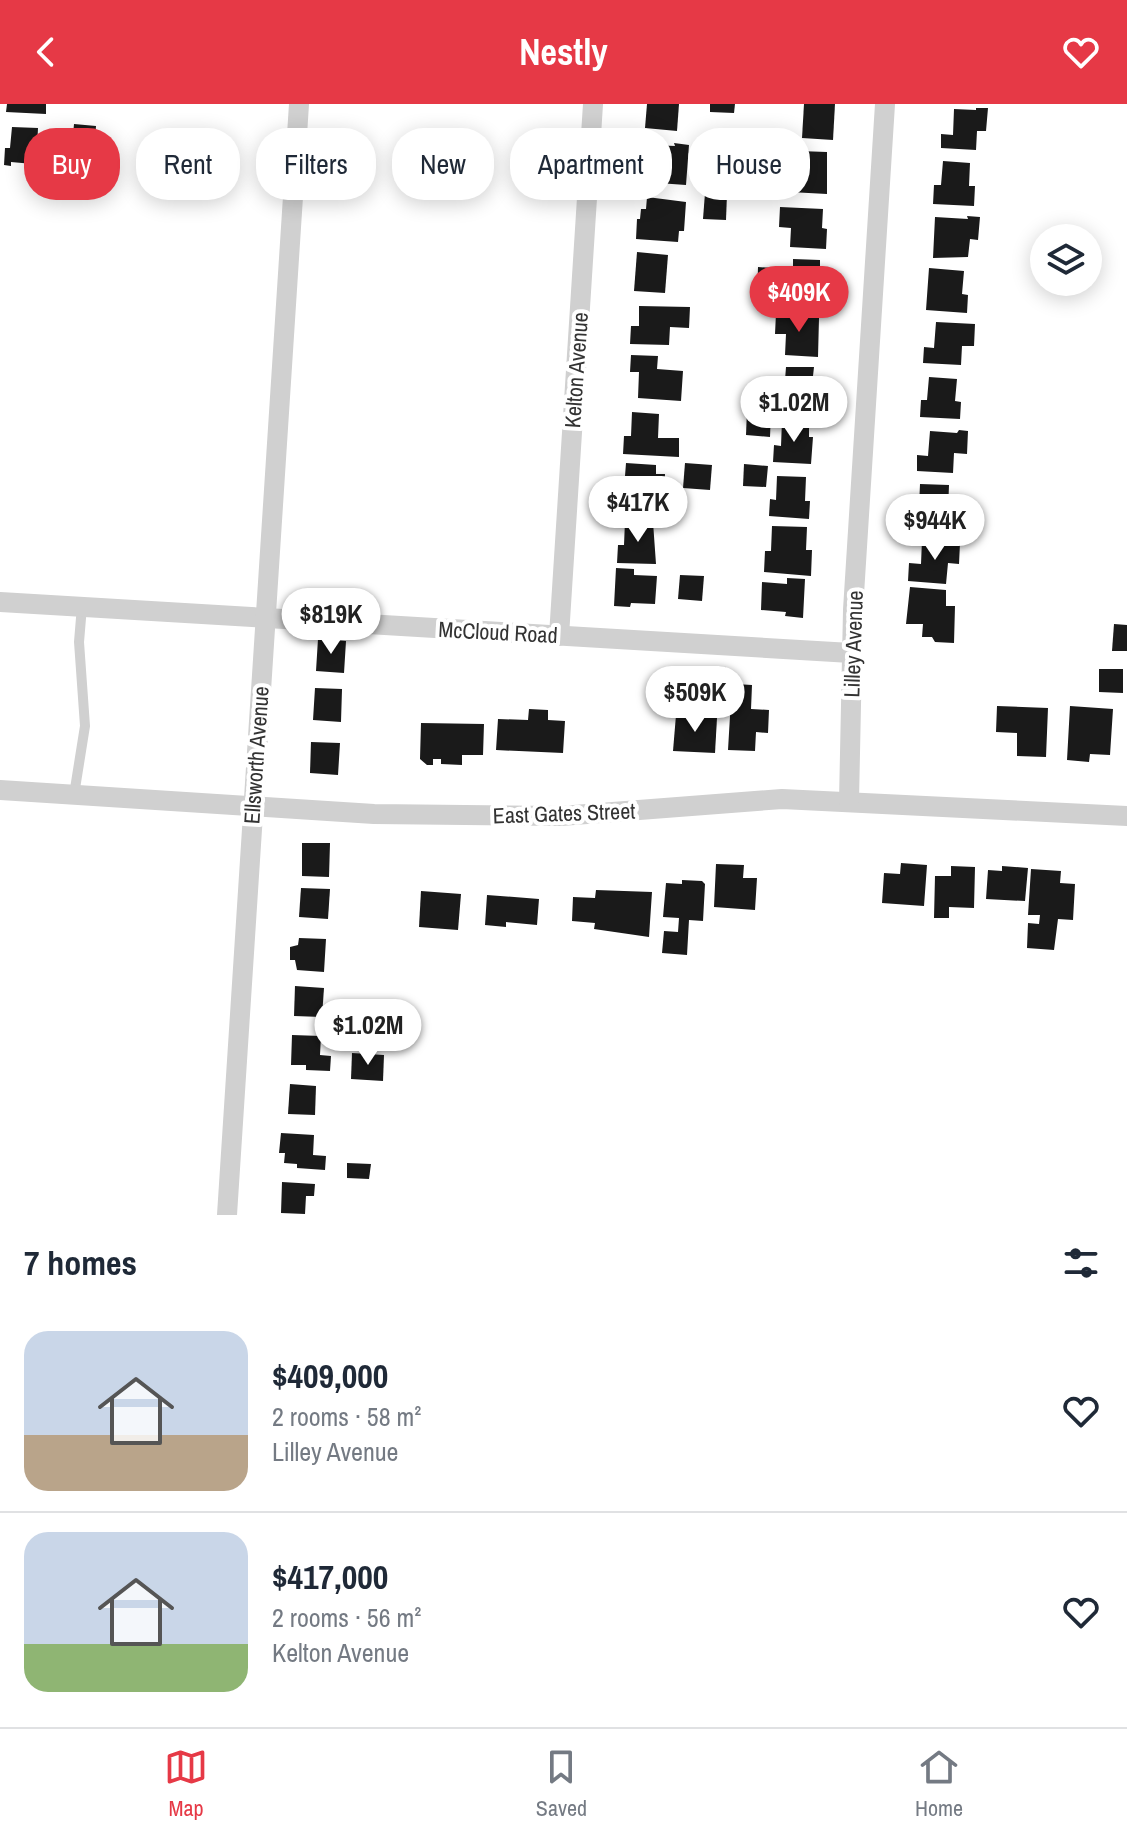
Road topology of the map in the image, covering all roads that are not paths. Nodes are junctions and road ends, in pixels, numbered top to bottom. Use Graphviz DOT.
graph roads {
  1 [pos="299,104"];
  2 [pos="593,104"];
  3 [pos="885,104"];
  4 [pos="0,602"];
  5 [pos="82,606"];
  6 [pos="265,616"];
  7 [pos="559,636"];
  8 [pos="851,653"];
  9 [pos="0,790"];
  10 [pos="74,795"];
  11 [pos="849,801"];
  12 [pos="252,807"];
  13 [pos="1127,816"];
  14 [pos="227,1215"];
  1 -- 6 [label="street, Ellsworth Avenue"];
  2 -- 7 [label="street, Kelton Avenue"];
  3 -- 8 [label="street, Lilley Avenue"];
  4 -- 5 [label="street, McCloud Road"];
  5 -- 6 [label="street, McCloud Road"];
  5 -- 10 [label="lane"];
  6 -- 7 [label="street, McCloud Road"];
  6 -- 12 [label="street, Ellsworth Avenue"];
  7 -- 8 [label="street, McCloud Road"];
  8 -- 11 [label="street, Lilley Avenue"];
  9 -- 10 [label="street, East Gates Street"];
  10 -- 12 [label="street, East Gates Street"];
  11 -- 12 [label="street, East Gates Street"];
  11 -- 13 [label="street, East Gates Street"];
  12 -- 14 [label="street, Ellsworth Avenue"];
}
